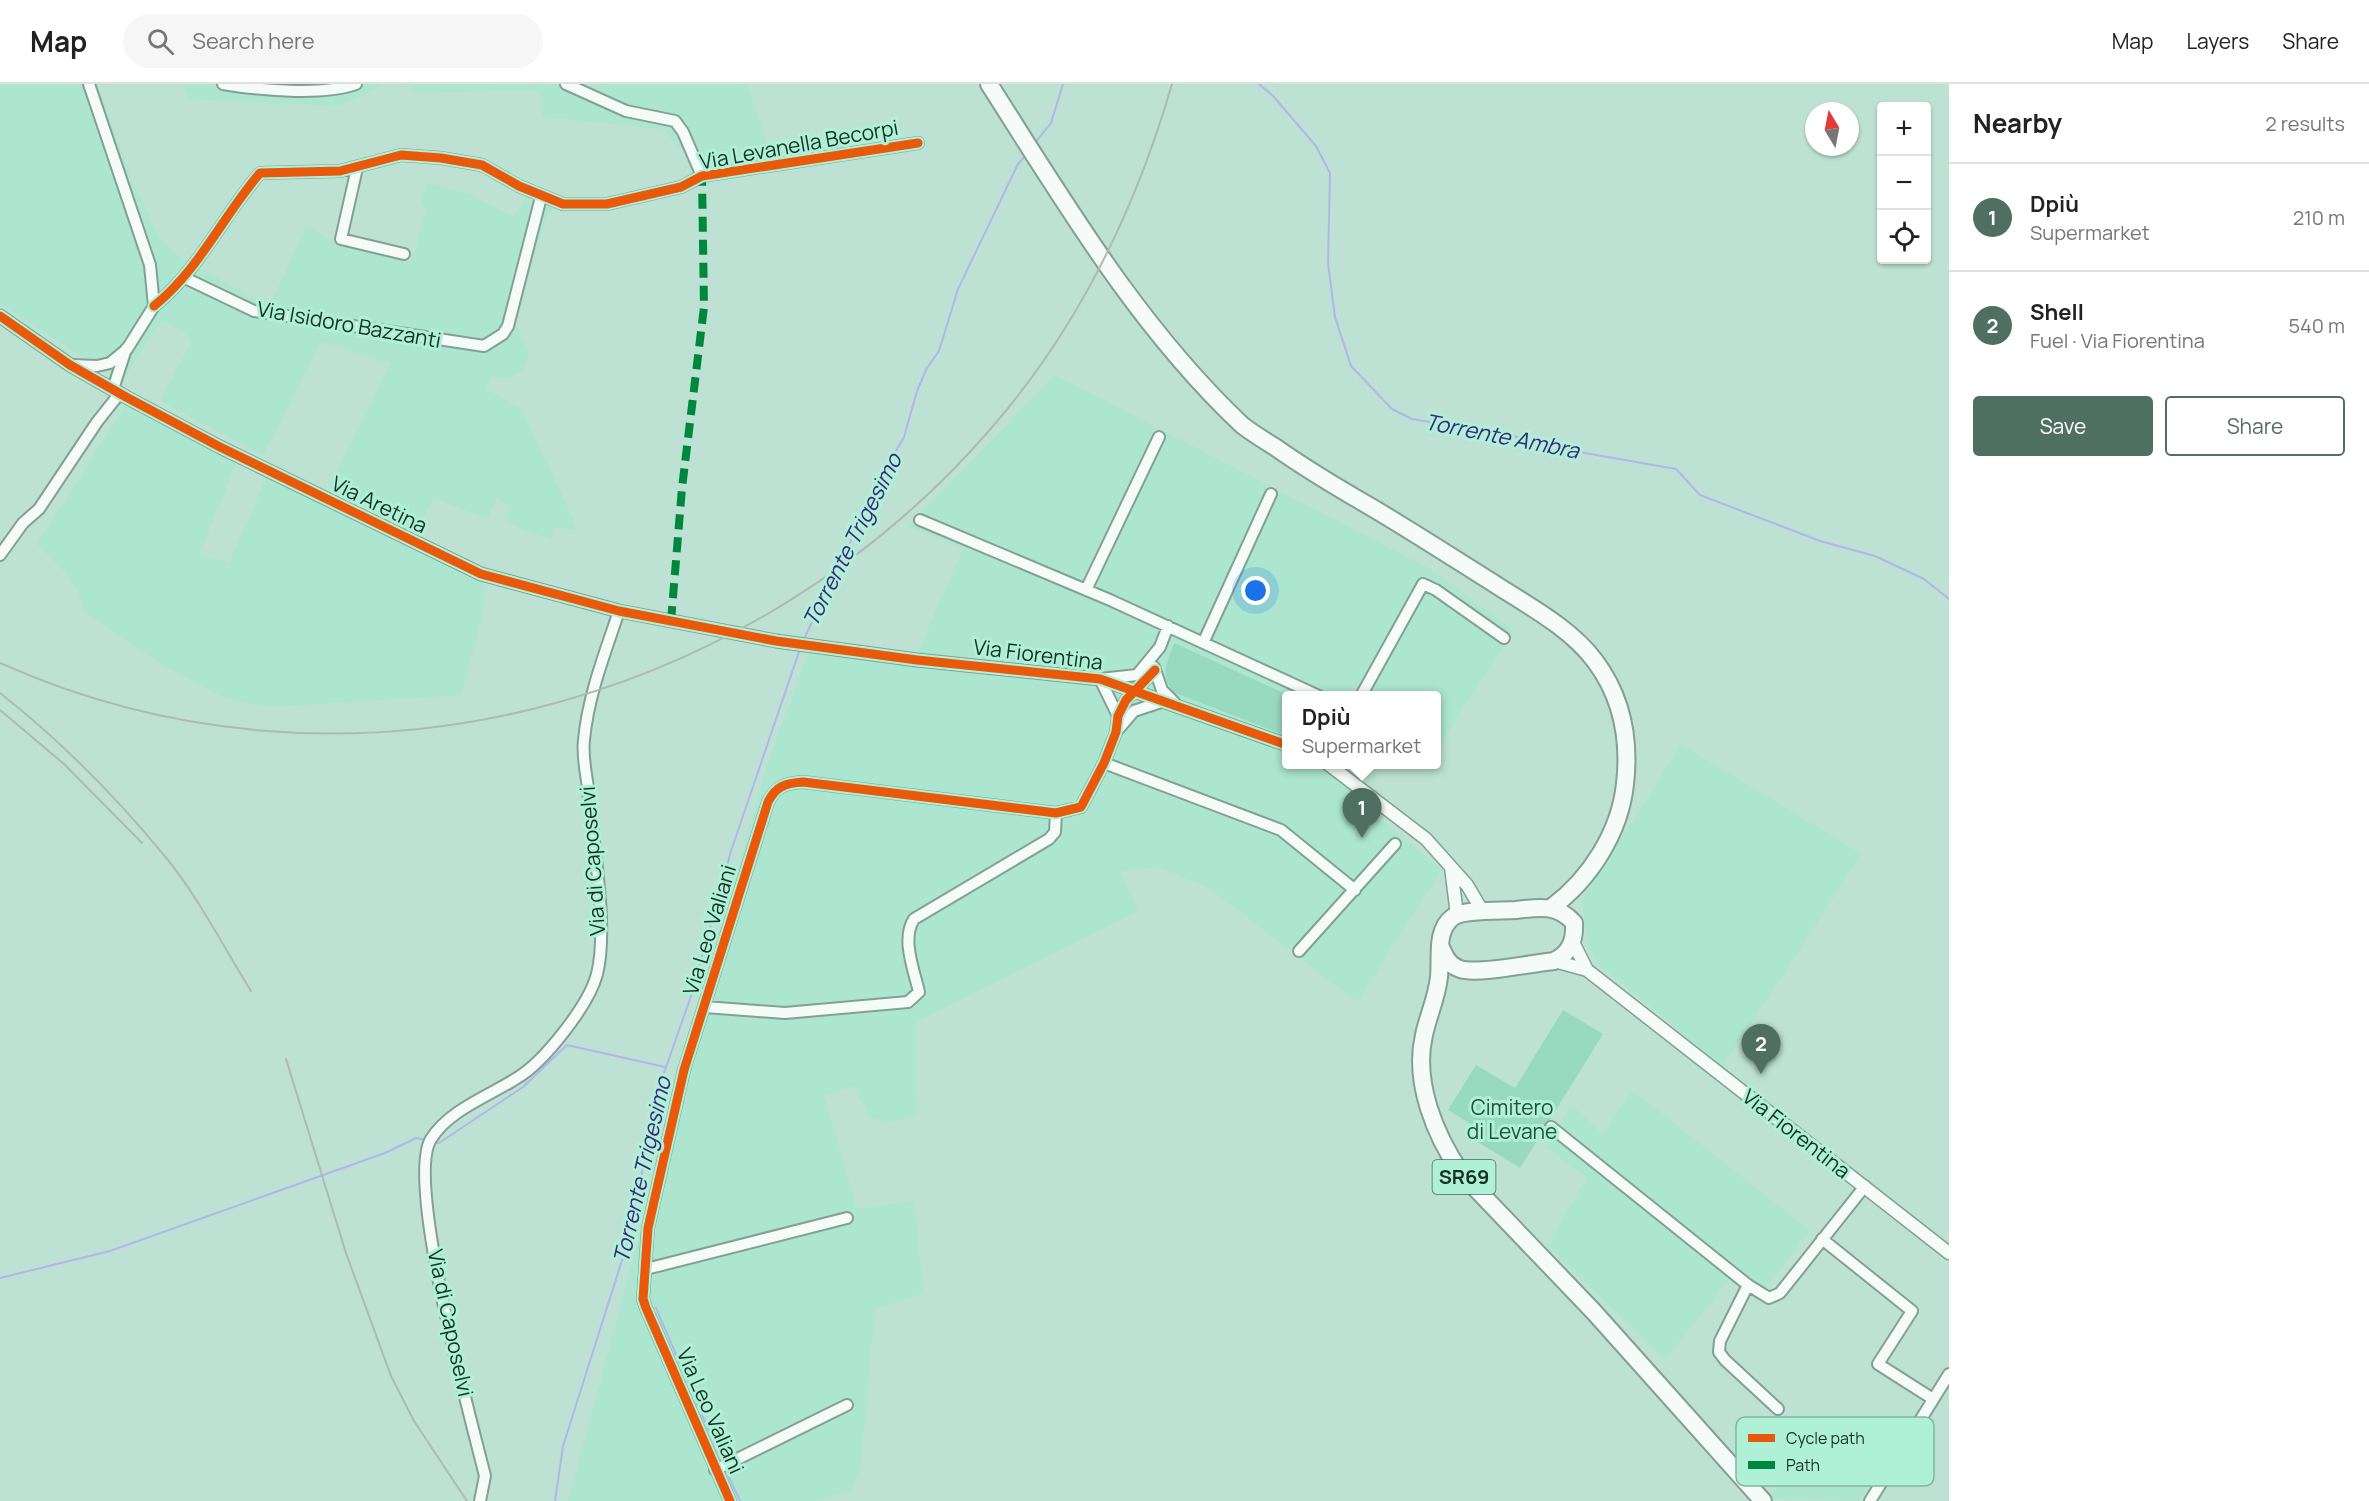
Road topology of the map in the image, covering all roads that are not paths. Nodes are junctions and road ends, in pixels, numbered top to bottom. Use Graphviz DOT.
graph roads {
  1 [pos="89,84"];
  2 [pos="222,84"];
  3 [pos="356,84"];
  4 [pos="566,84"];
  5 [pos="988,84"];
  6 [pos="918,143"];
  7 [pos="357,168"];
  8 [pos="702,176"];
  9 [pos="541,197"];
  10 [pos="404,254"];
  11 [pos="185,278"];
  12 [pos="154,306"];
  13 [pos="0,316"];
  14 [pos="70,364"];
  15 [pos="114,366"];
  16 [pos="101,383"];
  17 [pos="116,391"];
  18 [pos="1160,437"];
  19 [pos="1271,494"];
  20 [pos="920,520"];
  21 [pos="0,555"];
  22 [pos="1086,590"];
  23 [pos="619,611"];
  24 [pos="1168,626"];
  25 [pos="1504,638"];
  26 [pos="776,641"];
  27 [pos="1204,641"];
  28 [pos="1153,657"];
  29 [pos="1155,670"];
  30 [pos="1137,675"];
  31 [pos="1100,679"];
  32 [pos="1137,691"];
  33 [pos="1309,691"];
  34 [pos="1363,691"];
  35 [pos="1170,702"];
  36 [pos="1134,711"];
  37 [pos="1118,716"];
  38 [pos="1116,732"];
  39 [pos="1282,743"];
  40 [pos="1104,763"];
  41 [pos="1333,769"];
  42 [pos="1056,813"];
  43 [pos="1395,844"];
  44 [pos="1451,866"];
  45 [pos="1355,890"];
  46 [pos="1559,911"];
  47 [pos="1483,912"];
  48 [pos="1457,915"];
  49 [pos="1573,942"];
  50 [pos="1440,945"];
  51 [pos="1299,951"];
  52 [pos="1554,961"];
  53 [pos="1477,970"];
  54 [pos="1587,970"];
  55 [pos="1435,1001"];
  56 [pos="705,1006"];
  57 [pos="1551,1127"];
  58 [pos="1865,1186"];
  59 [pos="846,1218"];
  60 [pos="1822,1239"];
  61 [pos="1949,1253"];
  62 [pos="646,1269"];
  63 [pos="1749,1285"];
  64 [pos="1949,1374"];
  65 [pos="1933,1399"];
  66 [pos="847,1405"];
  67 [pos="1778,1409"];
  68 [pos="1922,1417"];
  69 [pos="715,1470"];
  70 [pos="1736,1471"];
  71 [pos="1750,1486"];
  72 [pos="1882,1486"];
  73 [pos="1874,1500"];
  74 [pos="480,1501"];
  75 [pos="730,1501"];
  76 [pos="1763,1501"];
  1 -- 12 [label="street"];
  2 -- 3 [label="street"];
  4 -- 8 [label="street"];
  5 -- 46 [label="main road"];
  6 -- 8 [label="street, Via Levanella Becorpi"];
  7 -- 9 [label="street, Via Levanella Becorpi"];
  7 -- 10 [label="street"];
  7 -- 11 [label="street, Via Levanella Becorpi"];
  8 -- 9 [label="street, Via Levanella Becorpi"];
  9 -- 11 [label="street, Via Isidoro Bazzanti"];
  11 -- 12 [label="street, Via Levanella Becorpi"];
  12 -- 15 [label="street, Via Levanella Becorpi"];
  13 -- 14 [label="street, Via Aretina"];
  14 -- 15 [label="street"];
  14 -- 16 [label="street, Via Aretina"];
  15 -- 16 [label="street, Via Levanella Becorpi"];
  15 -- 17 [label="street"];
  16 -- 17 [label="street, Via Aretina"];
  17 -- 21 [label="street"];
  17 -- 23 [label="street, Via Aretina"];
  18 -- 22 [label="street"];
  19 -- 27 [label="street"];
  20 -- 22 [label="street"];
  22 -- 24 [label="street"];
  23 -- 26 [label="street, Via Aretina"];
  23 -- 74 [label="street, Via di Caposelvi"];
  24 -- 27 [label="street"];
  24 -- 28 [label="street"];
  25 -- 34 [label="street"];
  26 -- 31 [label="street, Via Fiorentina"];
  27 -- 33 [label="street"];
  28 -- 29 [label="street"];
  28 -- 30 [label="street"];
  29 -- 32 [label="street, Via Leo Valiani"];
  29 -- 35 [label="street"];
  30 -- 31 [label="street"];
  30 -- 32 [label="street"];
  31 -- 32 [label="street, Via Fiorentina"];
  31 -- 37 [label="street"];
  32 -- 35 [label="street, Via Fiorentina"];
  32 -- 36 [label="street"];
  32 -- 37 [label="street, Via Leo Valiani"];
  35 -- 36 [label="street"];
  35 -- 39 [label="street, Via Fiorentina"];
  36 -- 38 [label="street"];
  37 -- 38 [label="street, Via Leo Valiani"];
  38 -- 40 [label="street, Via Leo Valiani"];
  40 -- 42 [label="street, Via Leo Valiani"];
  40 -- 45 [label="street"];
  41 -- 44 [label="street"];
  42 -- 56 [label="street"];
  42 -- 56 [label="street, Via Leo Valiani"];
  43 -- 45 [label="street"];
  44 -- 47 [label="street"];
  44 -- 48 [label="street"];
  45 -- 51 [label="street"];
  46 -- 47 [label="main road"];
  46 -- 49 [label="main road, Via Fiorentina"];
  47 -- 48 [label="main road"];
  48 -- 50 [label="main road"];
  49 -- 52 [label="main road"];
  49 -- 54 [label="street, Via Fiorentina"];
  50 -- 53 [label="main road, Via Fiorentina"];
  50 -- 55 [label="main road, SR69"];
  52 -- 53 [label="main road, Via Fiorentina"];
  52 -- 54 [label="street, Via Fiorentina"];
  53 -- 55 [label="main road, SR69"];
  54 -- 58 [label="street, Via Fiorentina"];
  55 -- 70 [label="main road, SR69"];
  56 -- 62 [label="street, Via Leo Valiani"];
  57 -- 63 [label="street"];
  58 -- 60 [label="street"];
  58 -- 61 [label="street, Via Fiorentina"];
  59 -- 62 [label="street"];
  60 -- 63 [label="street"];
  60 -- 65 [label="street"];
  62 -- 69 [label="street, Via Leo Valiani"];
  63 -- 67 [label="street"];
  64 -- 65 [label="street"];
  65 -- 68 [label="street"];
  66 -- 69 [label="street"];
  69 -- 75 [label="street, Via Leo Valiani"];
  71 -- 76 [label="main road, SR69"];
  72 -- 73 [label="street"];
}
